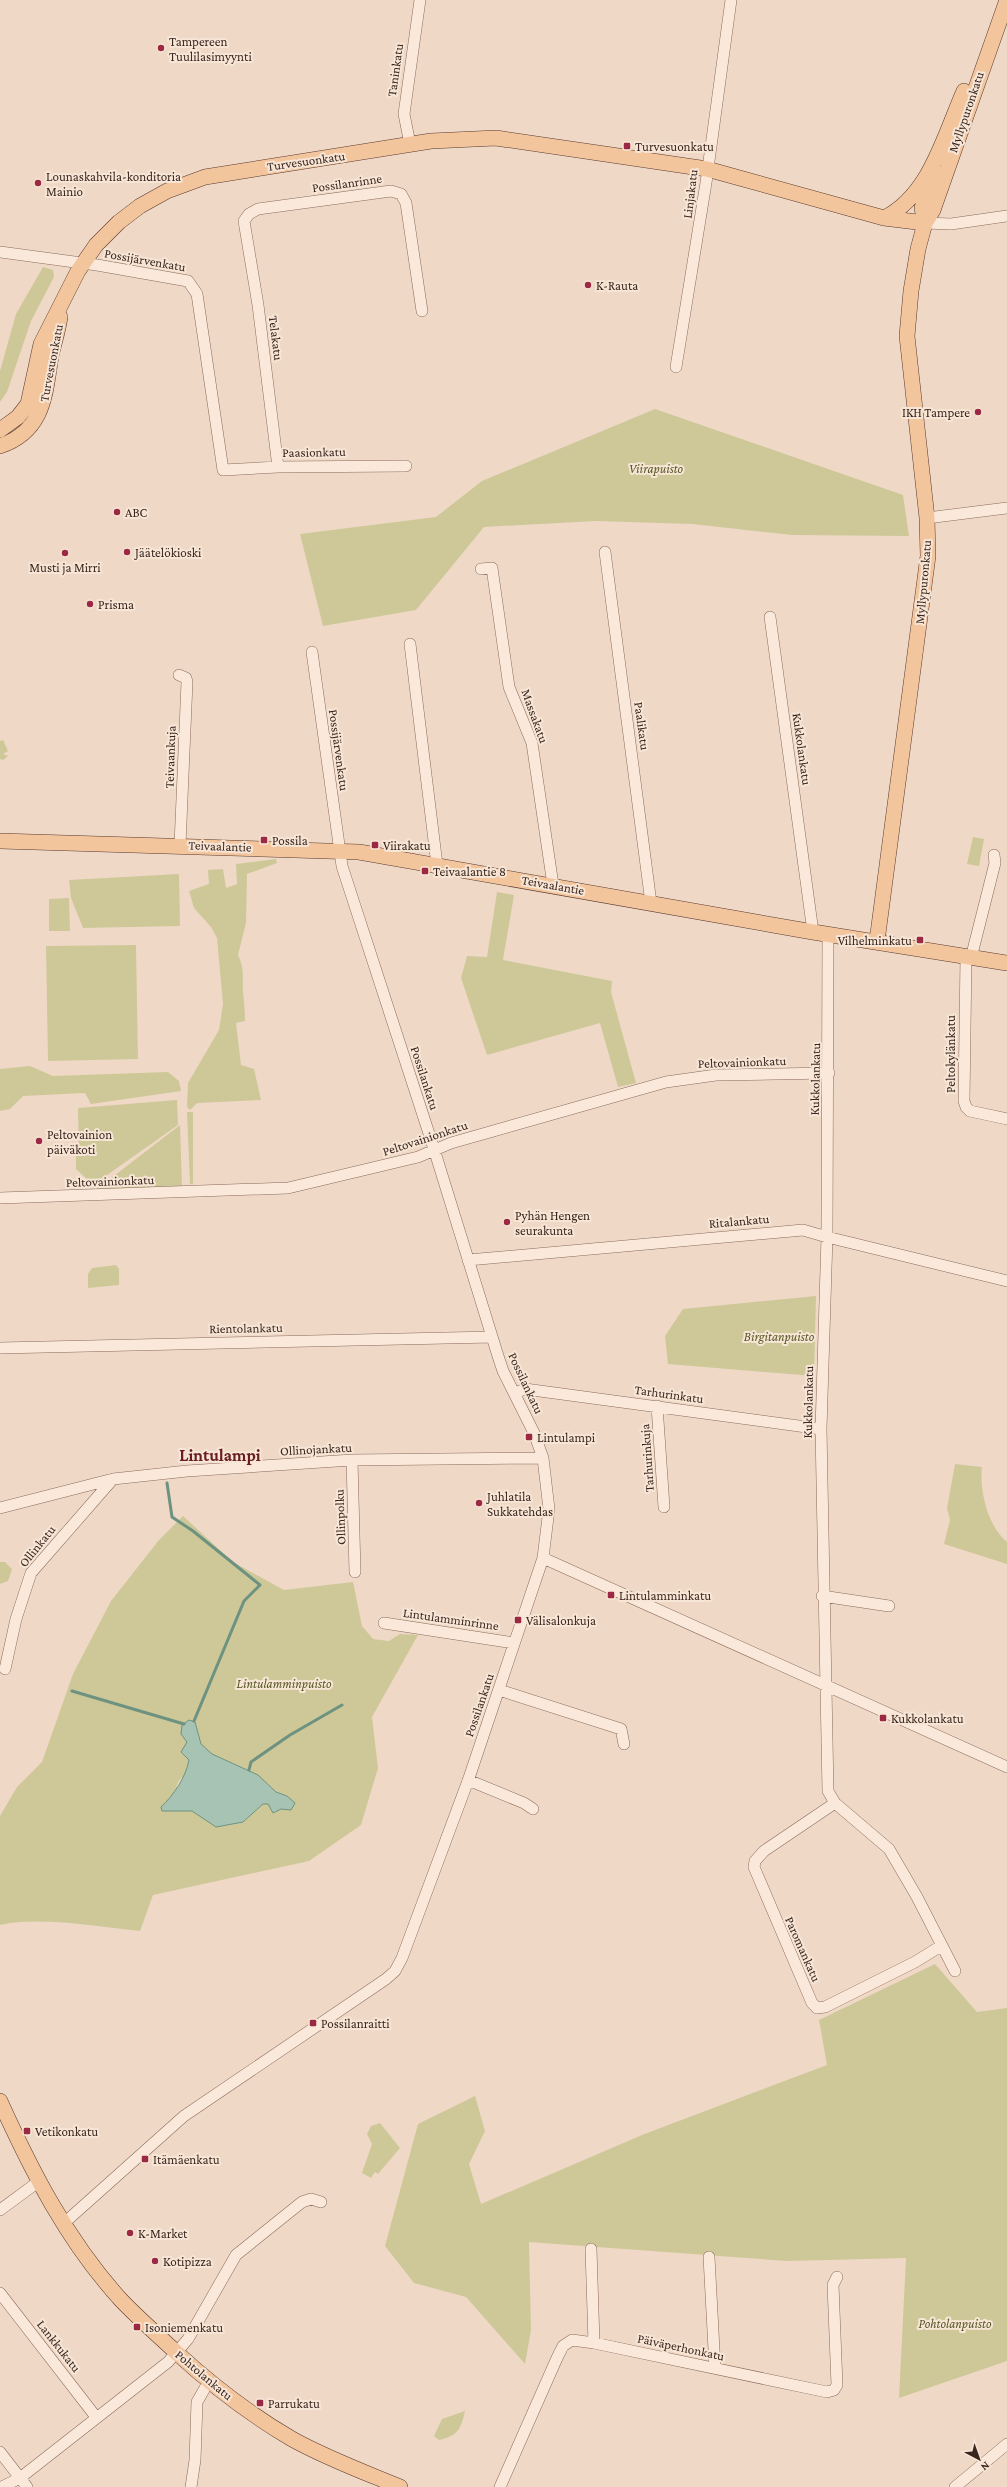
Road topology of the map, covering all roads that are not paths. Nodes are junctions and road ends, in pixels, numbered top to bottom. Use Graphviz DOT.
graph roads {
  1 [pos="420,0"];
  2 [pos="731,0"];
  3 [pos="996,0"];
  4 [pos="1007,0"];
  5 [pos="966,87"];
  6 [pos="410,144"];
  7 [pos="707,169"];
  8 [pos="249,214"];
  9 [pos="1007,216"];
  10 [pos="884,218"];
  11 [pos="925,223"];
  12 [pos="0,252"];
  13 [pos="83,263"];
  14 [pos="61,308"];
  15 [pos="422,311"];
  16 [pos="676,367"];
  17 [pos="0,430"];
  18 [pos="0,446"];
  19 [pos="406,466"];
  20 [pos="278,467"];
  21 [pos="223,470"];
  22 [pos="1007,508"];
  23 [pos="927,518"];
  24 [pos="605,552"];
  25 [pos="480,569"];
  26 [pos="770,617"];
  27 [pos="410,644"];
  28 [pos="312,652"];
  29 [pos="179,675"];
  30 [pos="0,841"];
  31 [pos="180,845"];
  32 [pos="339,851"];
  33 [pos="994,855"];
  34 [pos="437,865"];
  35 [pos="553,885"];
  36 [pos="651,903"];
  37 [pos="813,932"];
  38 [pos="828,934"];
  39 [pos="876,941"];
  40 [pos="969,957"];
  41 [pos="1007,963"];
  42 [pos="829,1073"];
  43 [pos="1007,1119"];
  44 [pos="434,1149"];
  45 [pos="0,1198"];
  46 [pos="827,1238"];
  47 [pos="468,1260"];
  48 [pos="1007,1281"];
  49 [pos="492,1337"];
  50 [pos="0,1348"];
  51 [pos="514,1393"];
  52 [pos="658,1406"];
  53 [pos="820,1429"];
  54 [pos="543,1458"];
  55 [pos="352,1460"];
  56 [pos="113,1479"];
  57 [pos="664,1507"];
  58 [pos="0,1508"];
  59 [pos="543,1558"];
  60 [pos="356,1572"];
  61 [pos="822,1596"];
  62 [pos="889,1606"];
  63 [pos="384,1623"];
  64 [pos="514,1643"];
  65 [pos="5,1669"];
  66 [pos="824,1684"];
  67 [pos="499,1690"];
  68 [pos="624,1744"];
  69 [pos="1007,1767"];
  70 [pos="468,1780"];
  71 [pos="835,1803"];
  72 [pos="532,1809"];
  73 [pos="941,1946"];
  74 [pos="955,1971"];
  75 [pos="0,2101"];
  76 [pos="38,2182"];
  77 [pos="321,2202"];
  78 [pos="0,2210"];
  79 [pos="64,2224"];
  80 [pos="591,2249"];
  81 [pos="709,2257"];
  82 [pos="837,2277"];
  83 [pos="0,2293"];
  84 [pos="594,2342"];
  85 [pos="177,2352"];
  86 [pos="715,2368"];
  87 [pos="209,2380"];
  88 [pos="96,2417"];
  89 [pos="1007,2444"];
  90 [pos="0,2452"];
  91 [pos="20,2478"];
  92 [pos="2,2487"];
  93 [pos="27,2487"];
  94 [pos="191,2487"];
  95 [pos="400,2487"];
  96 [pos="500,2487"];
  97 [pos="955,2487"];
  1 -- 6 [label="street, Taninkatu"];
  2 -- 7 [label="street, Linjakatu"];
  3 -- 5 [label="main road, Myllypuronkatu"];
  4 -- 11 [label="main road, Myllypuronkatu"];
  5 -- 10 [label="main road"];
  5 -- 11 [label="main road, Myllypuronkatu"];
  6 -- 7 [label="main road, Turvesuonkatu"];
  6 -- 13 [label="main road, Turvesuonkatu"];
  7 -- 10 [label="main road, Turvesuonkatu"];
  7 -- 16 [label="street, Linjakatu"];
  8 -- 15 [label="street, Possilanrinne"];
  8 -- 20 [label="street, Telakatu"];
  9 -- 11 [label="street, Turvesuonkatu"];
  10 -- 11 [label="main road, Turvesuonkatu"];
  11 -- 23 [label="main road, Myllypuronkatu"];
  12 -- 13 [label="street, Possijärvenkatu"];
  13 -- 14 [label="main road, Turvesuonkatu"];
  13 -- 21 [label="street, Possijärvenkatu"];
  14 -- 17 [label="main road, Turvesuonkatu"];
  14 -- 18 [label="main road, Turvesuonkatu"];
  19 -- 20 [label="street, Paasionkatu"];
  20 -- 21 [label="street, Paasionkatu"];
  22 -- 23 [label="street"];
  23 -- 39 [label="main road, Myllypuronkatu"];
  24 -- 36 [label="street, Paalikatu"];
  25 -- 35 [label="street, Massakatu"];
  26 -- 37 [label="street, Kukkolankatu"];
  27 -- 34 [label="street"];
  28 -- 32 [label="street, Possijärvenkatu"];
  29 -- 31 [label="street, Teivaankuja"];
  30 -- 31 [label="main road, Teivaalantie"];
  31 -- 32 [label="main road, Teivaalantie"];
  32 -- 34 [label="main road, Teivaalantie"];
  32 -- 44 [label="street, Possilankatu"];
  33 -- 40 [label="street"];
  34 -- 35 [label="main road, Teivaalantie"];
  35 -- 36 [label="main road, Teivaalantie"];
  36 -- 37 [label="main road, Teivaalantie"];
  37 -- 38 [label="main road, Teivaalantie"];
  38 -- 39 [label="main road, Teivaalantie"];
  38 -- 42 [label="street, Kukkolankatu"];
  39 -- 40 [label="main road, Teivaalantie"];
  40 -- 41 [label="main road, Teivaalantie"];
  40 -- 43 [label="street, Peltokylänkatu"];
  42 -- 44 [label="street, Peltovainionkatu"];
  42 -- 46 [label="street, Kukkolankatu"];
  44 -- 45 [label="street, Peltovainionkatu"];
  44 -- 47 [label="street, Possilankatu"];
  46 -- 47 [label="street, Ritalankatu"];
  46 -- 48 [label="street, Ritalankatu"];
  46 -- 53 [label="street, Kukkolankatu"];
  47 -- 49 [label="street, Possilankatu"];
  49 -- 50 [label="street, Rientolankatu"];
  49 -- 51 [label="street, Possilankatu"];
  51 -- 52 [label="street, Tarhurinkatu"];
  51 -- 54 [label="street, Possilankatu"];
  52 -- 53 [label="street, Tarhurinkatu"];
  52 -- 57 [label="street, Tarhurinkuja"];
  53 -- 61 [label="street, Kukkolankatu"];
  54 -- 55 [label="street, Ollinojankatu"];
  54 -- 59 [label="street, Possilankatu"];
  55 -- 56 [label="street, Ollinojankatu"];
  55 -- 60 [label="street, Ollinpolku"];
  56 -- 58 [label="street, Ollinojankatu"];
  56 -- 65 [label="street, Ollinkatu"];
  59 -- 64 [label="street, Possilankatu"];
  59 -- 66 [label="street"];
  61 -- 62 [label="street"];
  61 -- 66 [label="street, Kukkolankatu"];
  63 -- 64 [label="street, Lintulamminrinne"];
  64 -- 67 [label="street, Possilankatu"];
  66 -- 69 [label="street"];
  66 -- 71 [label="street, Kukkolankatu"];
  67 -- 68 [label="street"];
  67 -- 70 [label="street, Possilankatu"];
  70 -- 72 [label="street"];
  70 -- 79 [label="street, Possilankatu"];
  71 -- 73 [label="street, Kukkolankatu"];
  71 -- 73 [label="street, Paromankatu"];
  73 -- 74 [label="street, Kukkolankatu"];
  75 -- 76 [label="main road, Pohtolankatu"];
  76 -- 78 [label="street"];
  76 -- 79 [label="main road, Pohtolankatu"];
  77 -- 85 [label="street"];
  79 -- 85 [label="main road, Pohtolankatu"];
  80 -- 84 [label="street"];
  81 -- 86 [label="street"];
  82 -- 86 [label="street, Päiväperhonkatu"];
  83 -- 88 [label="street, Lankkukatu"];
  84 -- 86 [label="street, Päiväperhonkatu"];
  84 -- 96 [label="street, Päiväperhonkatu"];
  85 -- 87 [label="main road, Pohtolankatu"];
  85 -- 88 [label="street"];
  87 -- 94 [label="street"];
  87 -- 95 [label="main road, Pohtolankatu"];
  88 -- 91 [label="street"];
  89 -- 97 [label="street"];
  90 -- 91 [label="street"];
  91 -- 92 [label="street"];
  91 -- 93 [label="street"];
}
